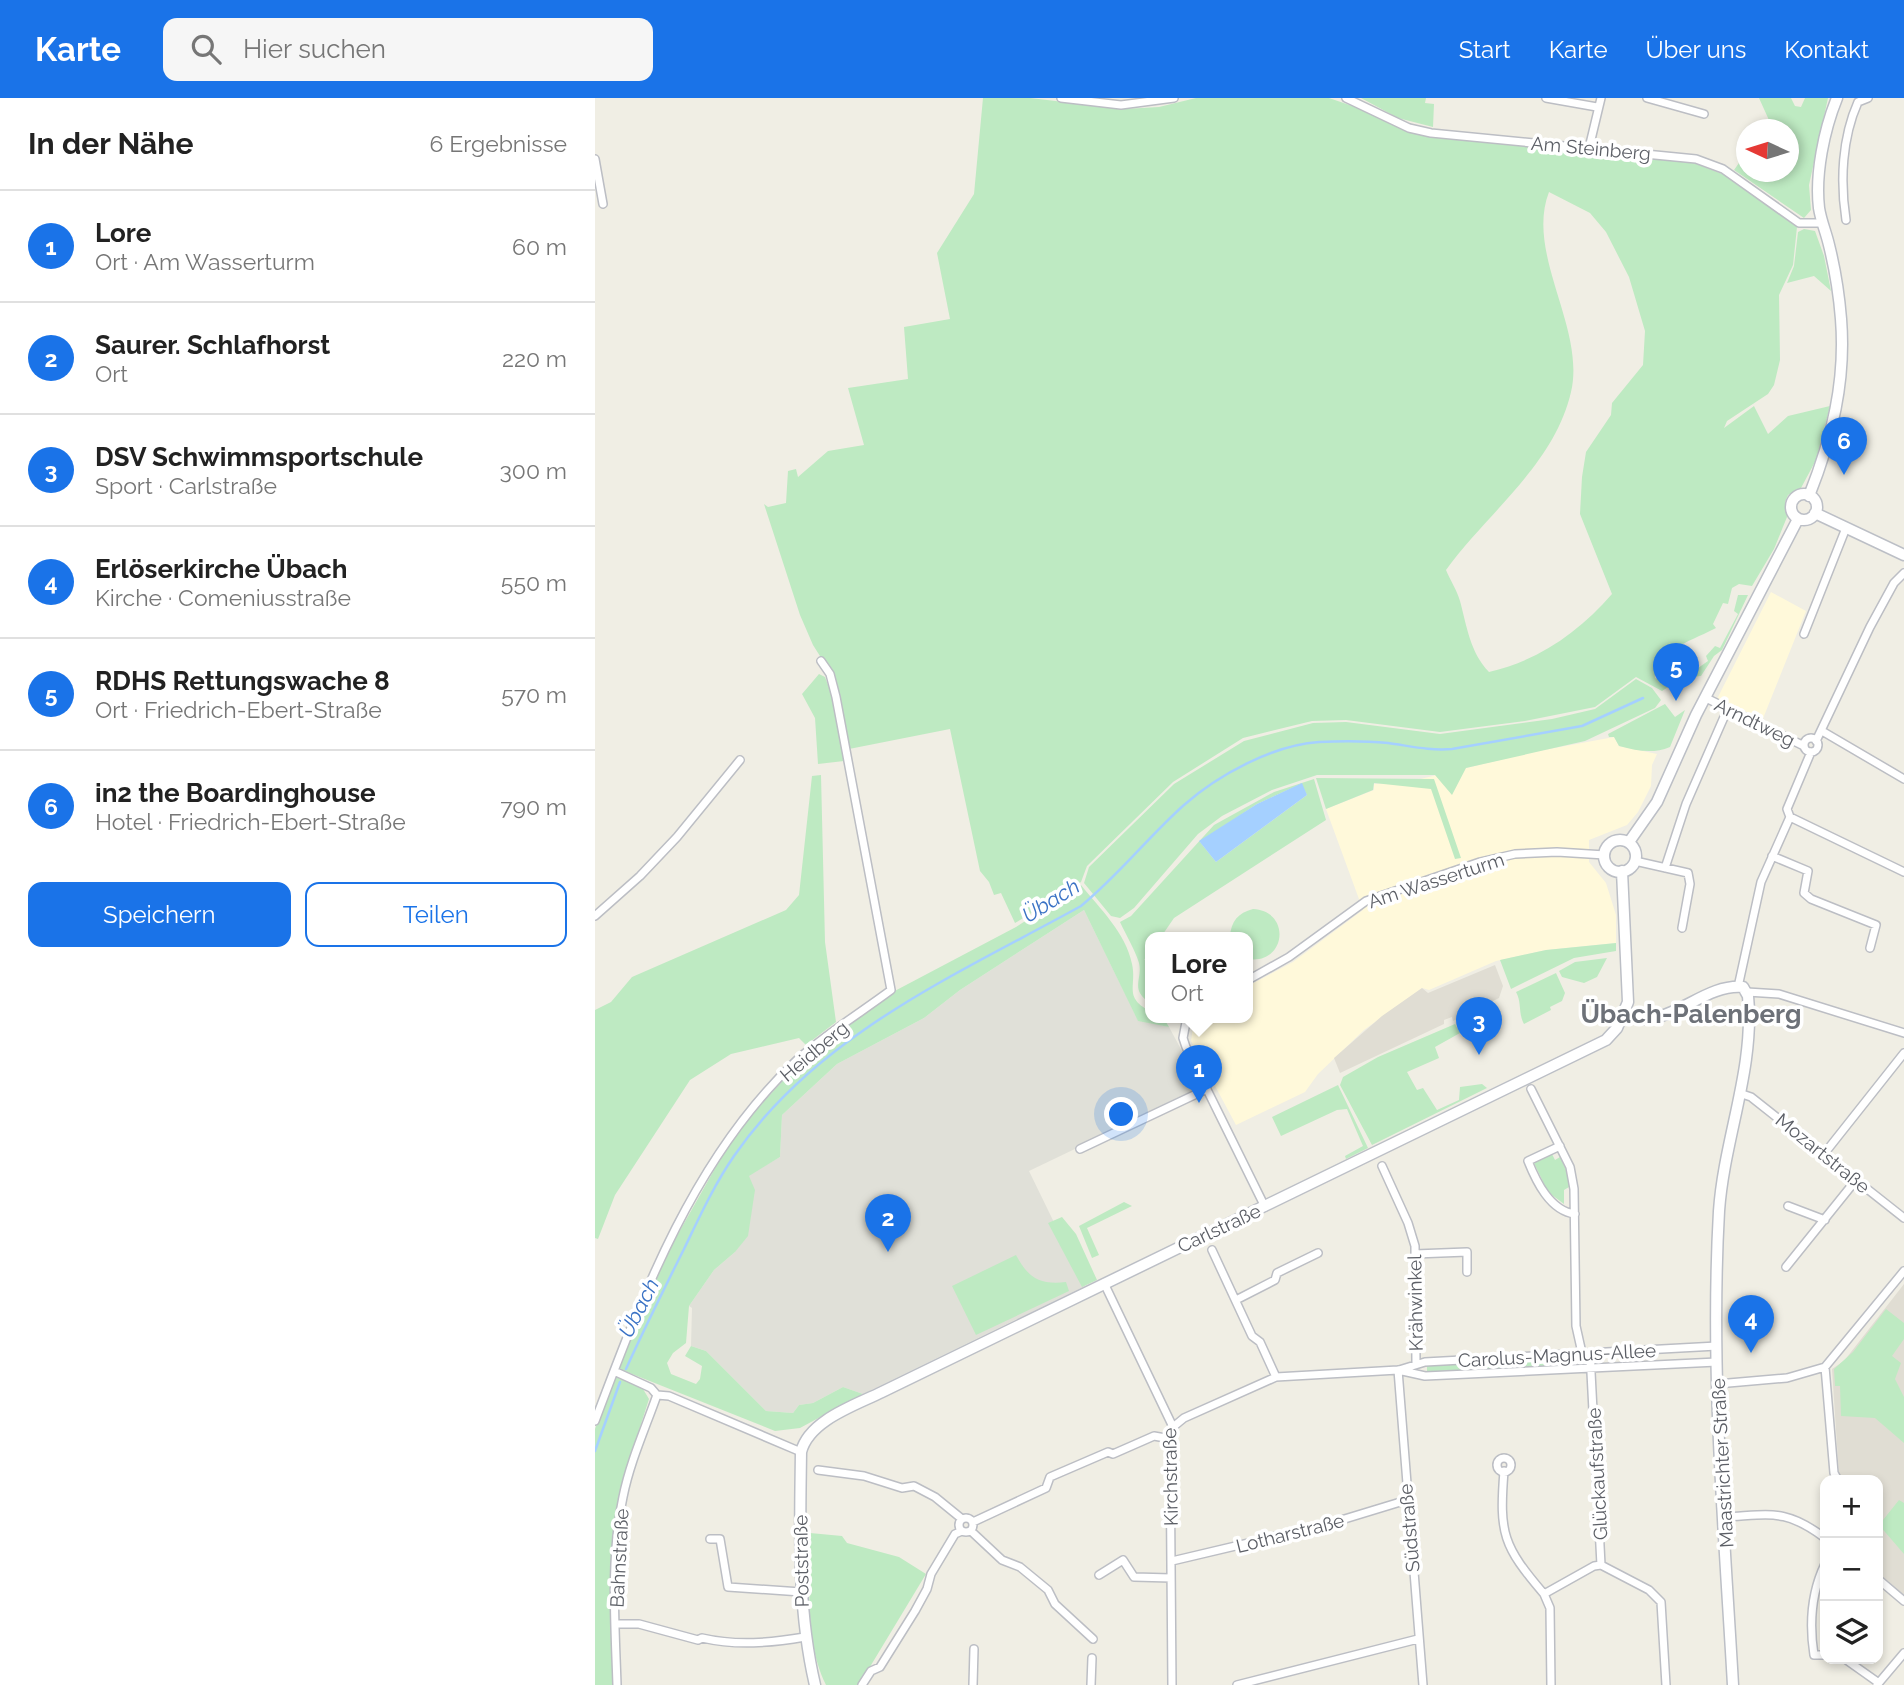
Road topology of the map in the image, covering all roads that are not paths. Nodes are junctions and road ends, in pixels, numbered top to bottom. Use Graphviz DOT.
graph roads {
  1 [pos="1061,98"];
  2 [pos="1174,98"];
  3 [pos="1346,98"];
  4 [pos="1546,98"];
  5 [pos="1601,98"];
  6 [pos="1647,98"];
  7 [pos="1837,98"];
  8 [pos="1868,98"];
  9 [pos="1597,107"];
  10 [pos="1704,114"];
  11 [pos="1589,148"];
  12 [pos="595,159"];
  13 [pos="603,204"];
  14 [pos="1846,220"];
  15 [pos="1823,223"];
  16 [pos="1809,496"];
  17 [pos="1815,513"];
  18 [pos="1798,519"];
  19 [pos="1846,528"];
  20 [pos="1903,554"];
  21 [pos="1904,573"];
  22 [pos="1804,634"];
  23 [pos="821,661"];
  24 [pos="1706,698"];
  25 [pos="1728,708"];
  26 [pos="1822,731"];
  27 [pos="1816,741"];
  28 [pos="1804,746"];
  29 [pos="1811,752"];
  30 [pos="740,760"];
  31 [pos="1903,777"];
  32 [pos="1790,817"];
  33 [pos="1629,842"];
  34 [pos="1605,856"];
  35 [pos="1772,856"];
  36 [pos="1635,861"];
  37 [pos="1665,867"];
  38 [pos="1622,871"];
  39 [pos="1904,872"];
  40 [pos="595,916"];
  41 [pos="1682,928"];
  42 [pos="1870,948"];
  43 [pos="1253,977"];
  44 [pos="1742,989"];
  45 [pos="1625,1014"];
  46 [pos="1186,1023"];
  47 [pos="1904,1033"];
  48 [pos="1904,1053"];
  49 [pos="1207,1089"];
  50 [pos="1531,1089"];
  51 [pos="1739,1093"];
  52 [pos="1560,1146"];
  53 [pos="1080,1149"];
  54 [pos="1824,1154"];
  55 [pos="1382,1166"];
  56 [pos="1856,1180"];
  57 [pos="1787,1206"];
  58 [pos="1265,1207"];
  59 [pos="1574,1214"];
  60 [pos="1904,1218"];
  61 [pos="1825,1220"];
  62 [pos="1212,1250"];
  63 [pos="1318,1253"];
  64 [pos="1415,1254"];
  65 [pos="1786,1268"];
  66 [pos="1904,1270"];
  67 [pos="1467,1272"];
  68 [pos="1104,1283"];
  69 [pos="1236,1300"];
  70 [pos="1717,1346"];
  71 [pos="1586,1353"];
  72 [pos="1717,1362"];
  73 [pos="1416,1363"];
  74 [pos="1591,1367"];
  75 [pos="1825,1367"];
  76 [pos="1398,1370"];
  77 [pos="614,1371"];
  78 [pos="1276,1377"];
  79 [pos="1717,1384"];
  80 [pos="657,1395"];
  81 [pos="595,1421"];
  82 [pos="1173,1427"];
  83 [pos="808,1437"];
  84 [pos="1171,1439"];
  85 [pos="801,1452"];
  86 [pos="818,1470"];
  87 [pos="1504,1471"];
  88 [pos="1835,1475"];
  89 [pos="1406,1500"];
  90 [pos="1724,1517"];
  91 [pos="962,1519"];
  92 [pos="969,1528"];
  93 [pos="1820,1535"];
  94 [pos="710,1539"];
  95 [pos="1172,1561"];
  96 [pos="1601,1565"];
  97 [pos="1098,1575"];
  98 [pos="1171,1578"];
  99 [pos="1820,1579"];
  100 [pos="1883,1583"];
  101 [pos="801,1592"];
  102 [pos="1544,1594"];
  103 [pos="1904,1601"];
  104 [pos="615,1624"];
  105 [pos="805,1637"];
  106 [pos="1093,1639"];
  107 [pos="1418,1639"];
  108 [pos="974,1648"];
  109 [pos="1904,1653"];
  110 [pos="1820,1655"];
  111 [pos="1092,1658"];
  112 [pos="1852,1664"];
  113 [pos="1878,1684"];
  114 [pos="617,1685"];
  115 [pos="815,1685"];
  116 [pos="862,1685"];
  117 [pos="973,1685"];
  118 [pos="1091,1685"];
  119 [pos="1172,1685"];
  120 [pos="1237,1685"];
  121 [pos="1423,1685"];
  122 [pos="1551,1685"];
  123 [pos="1667,1685"];
  124 [pos="1733,1685"];
  1 -- 2 [label="street"];
  3 -- 11 [label="street, Am Steinberg"];
  4 -- 9 [label="street"];
  5 -- 9 [label="street"];
  6 -- 10 [label="street"];
  7 -- 15 [label="main road"];
  8 -- 14 [label="street"];
  9 -- 11 [label="street"];
  11 -- 15 [label="street, Am Steinberg"];
  12 -- 13 [label="street"];
  15 -- 16 [label="main road"];
  16 -- 17 [label="main road"];
  16 -- 18 [label="main road"];
  17 -- 18 [label="main road"];
  17 -- 19 [label="main road"];
  18 -- 24 [label="main road"];
  19 -- 20 [label="main road"];
  19 -- 22 [label="street"];
  21 -- 26 [label="street"];
  23 -- 77 [label="street, Heidberg"];
  24 -- 25 [label="street, Arndtweg"];
  24 -- 33 [label="main road"];
  25 -- 28 [label="street, Arndtweg"];
  25 -- 37 [label="street"];
  26 -- 27 [label="street"];
  26 -- 31 [label="street"];
  27 -- 28 [label="street"];
  27 -- 29 [label="street"];
  28 -- 29 [label="street, Arndtweg"];
  29 -- 32 [label="street"];
  30 -- 40 [label="street"];
  32 -- 35 [label="street"];
  32 -- 39 [label="street"];
  33 -- 34 [label="main road"];
  33 -- 36 [label="main road"];
  34 -- 38 [label="main road"];
  34 -- 43 [label="street, Am Wasserturm"];
  35 -- 42 [label="street"];
  35 -- 44 [label="street"];
  36 -- 37 [label="street"];
  36 -- 38 [label="main road"];
  37 -- 41 [label="street"];
  38 -- 45 [label="main road"];
  44 -- 45 [label="main road"];
  44 -- 47 [label="street"];
  44 -- 51 [label="main road, Maastrichter Straße"];
  45 -- 58 [label="main road, Carlstraße"];
  46 -- 49 [label="street"];
  48 -- 54 [label="street"];
  49 -- 53 [label="street"];
  49 -- 58 [label="street"];
  50 -- 52 [label="street, Glückaufstraße"];
  51 -- 54 [label="street, Mozartstraße"];
  51 -- 70 [label="main road, Maastrichter Straße"];
  52 -- 59 [label="street, Glückaufstraße"];
  52 -- 59 [label="street"];
  54 -- 56 [label="street, Mozartstraße"];
  55 -- 64 [label="street, Krähwinkel"];
  56 -- 60 [label="street, Mozartstraße"];
  56 -- 61 [label="street"];
  57 -- 61 [label="street"];
  58 -- 68 [label="main road, Carlstraße"];
  59 -- 71 [label="street, Glückaufstraße"];
  61 -- 65 [label="street"];
  62 -- 69 [label="street"];
  63 -- 69 [label="street"];
  64 -- 67 [label="street"];
  64 -- 73 [label="street, Krähwinkel"];
  66 -- 75 [label="street"];
  68 -- 82 [label="street, Kirchstraße"];
  68 -- 83 [label="main road, Carlstraße"];
  69 -- 78 [label="street"];
  70 -- 71 [label="street, Carolus-Magnus-Allee"];
  70 -- 72 [label="main road, Maastrichter Straße"];
  71 -- 73 [label="street, Carolus-Magnus-Allee"];
  71 -- 74 [label="street, Glückaufstraße"];
  72 -- 74 [label="street, Carolus-Magnus-Allee"];
  72 -- 79 [label="main road, Maastrichter Straße"];
  73 -- 76 [label="street, Carolus-Magnus-Allee"];
  74 -- 76 [label="street, Carolus-Magnus-Allee"];
  74 -- 96 [label="street, Glückaufstraße"];
  75 -- 79 [label="street"];
  75 -- 88 [label="street"];
  76 -- 78 [label="street, Carolus-Magnus-Allee"];
  76 -- 89 [label="street, Südstraße"];
  77 -- 80 [label="street"];
  77 -- 81 [label="street, Heidberg"];
  78 -- 82 [label="street, Carolus-Magnus-Allee"];
  79 -- 90 [label="main road, Maastrichter Straße"];
  80 -- 85 [label="street"];
  80 -- 104 [label="street, Bahnstraße"];
  82 -- 84 [label="street, Kirchstraße"];
  83 -- 85 [label="main road, Poststraße"];
  84 -- 92 [label="street"];
  84 -- 95 [label="street, Kirchstraße"];
  85 -- 101 [label="main road, Poststraße"];
  86 -- 91 [label="street"];
  87 -- 102 [label="street"];
  89 -- 95 [label="street, Lotharstraße"];
  89 -- 107 [label="street, Südstraße"];
  90 -- 93 [label="street"];
  90 -- 124 [label="main road, Maastrichter Straße"];
  91 -- 92 [label="street"];
  91 -- 92 [label="street"];
  92 -- 106 [label="street"];
  92 -- 116 [label="street"];
  94 -- 101 [label="street"];
  95 -- 98 [label="street, Kirchstraße"];
  96 -- 102 [label="street, Glückaufstraße"];
  96 -- 123 [label="street"];
  97 -- 98 [label="street"];
  98 -- 119 [label="street, Kirchstraße"];
  99 -- 110 [label="street"];
  100 -- 103 [label="street"];
  101 -- 105 [label="main road, Poststraße"];
  102 -- 122 [label="street"];
  104 -- 105 [label="street"];
  104 -- 114 [label="street, Bahnstraße"];
  105 -- 115 [label="main road, Poststraße"];
  107 -- 120 [label="street"];
  107 -- 121 [label="street, Südstraße"];
  108 -- 117 [label="street"];
  109 -- 113 [label="street"];
  111 -- 118 [label="street"];
  112 -- 113 [label="street"];
}
